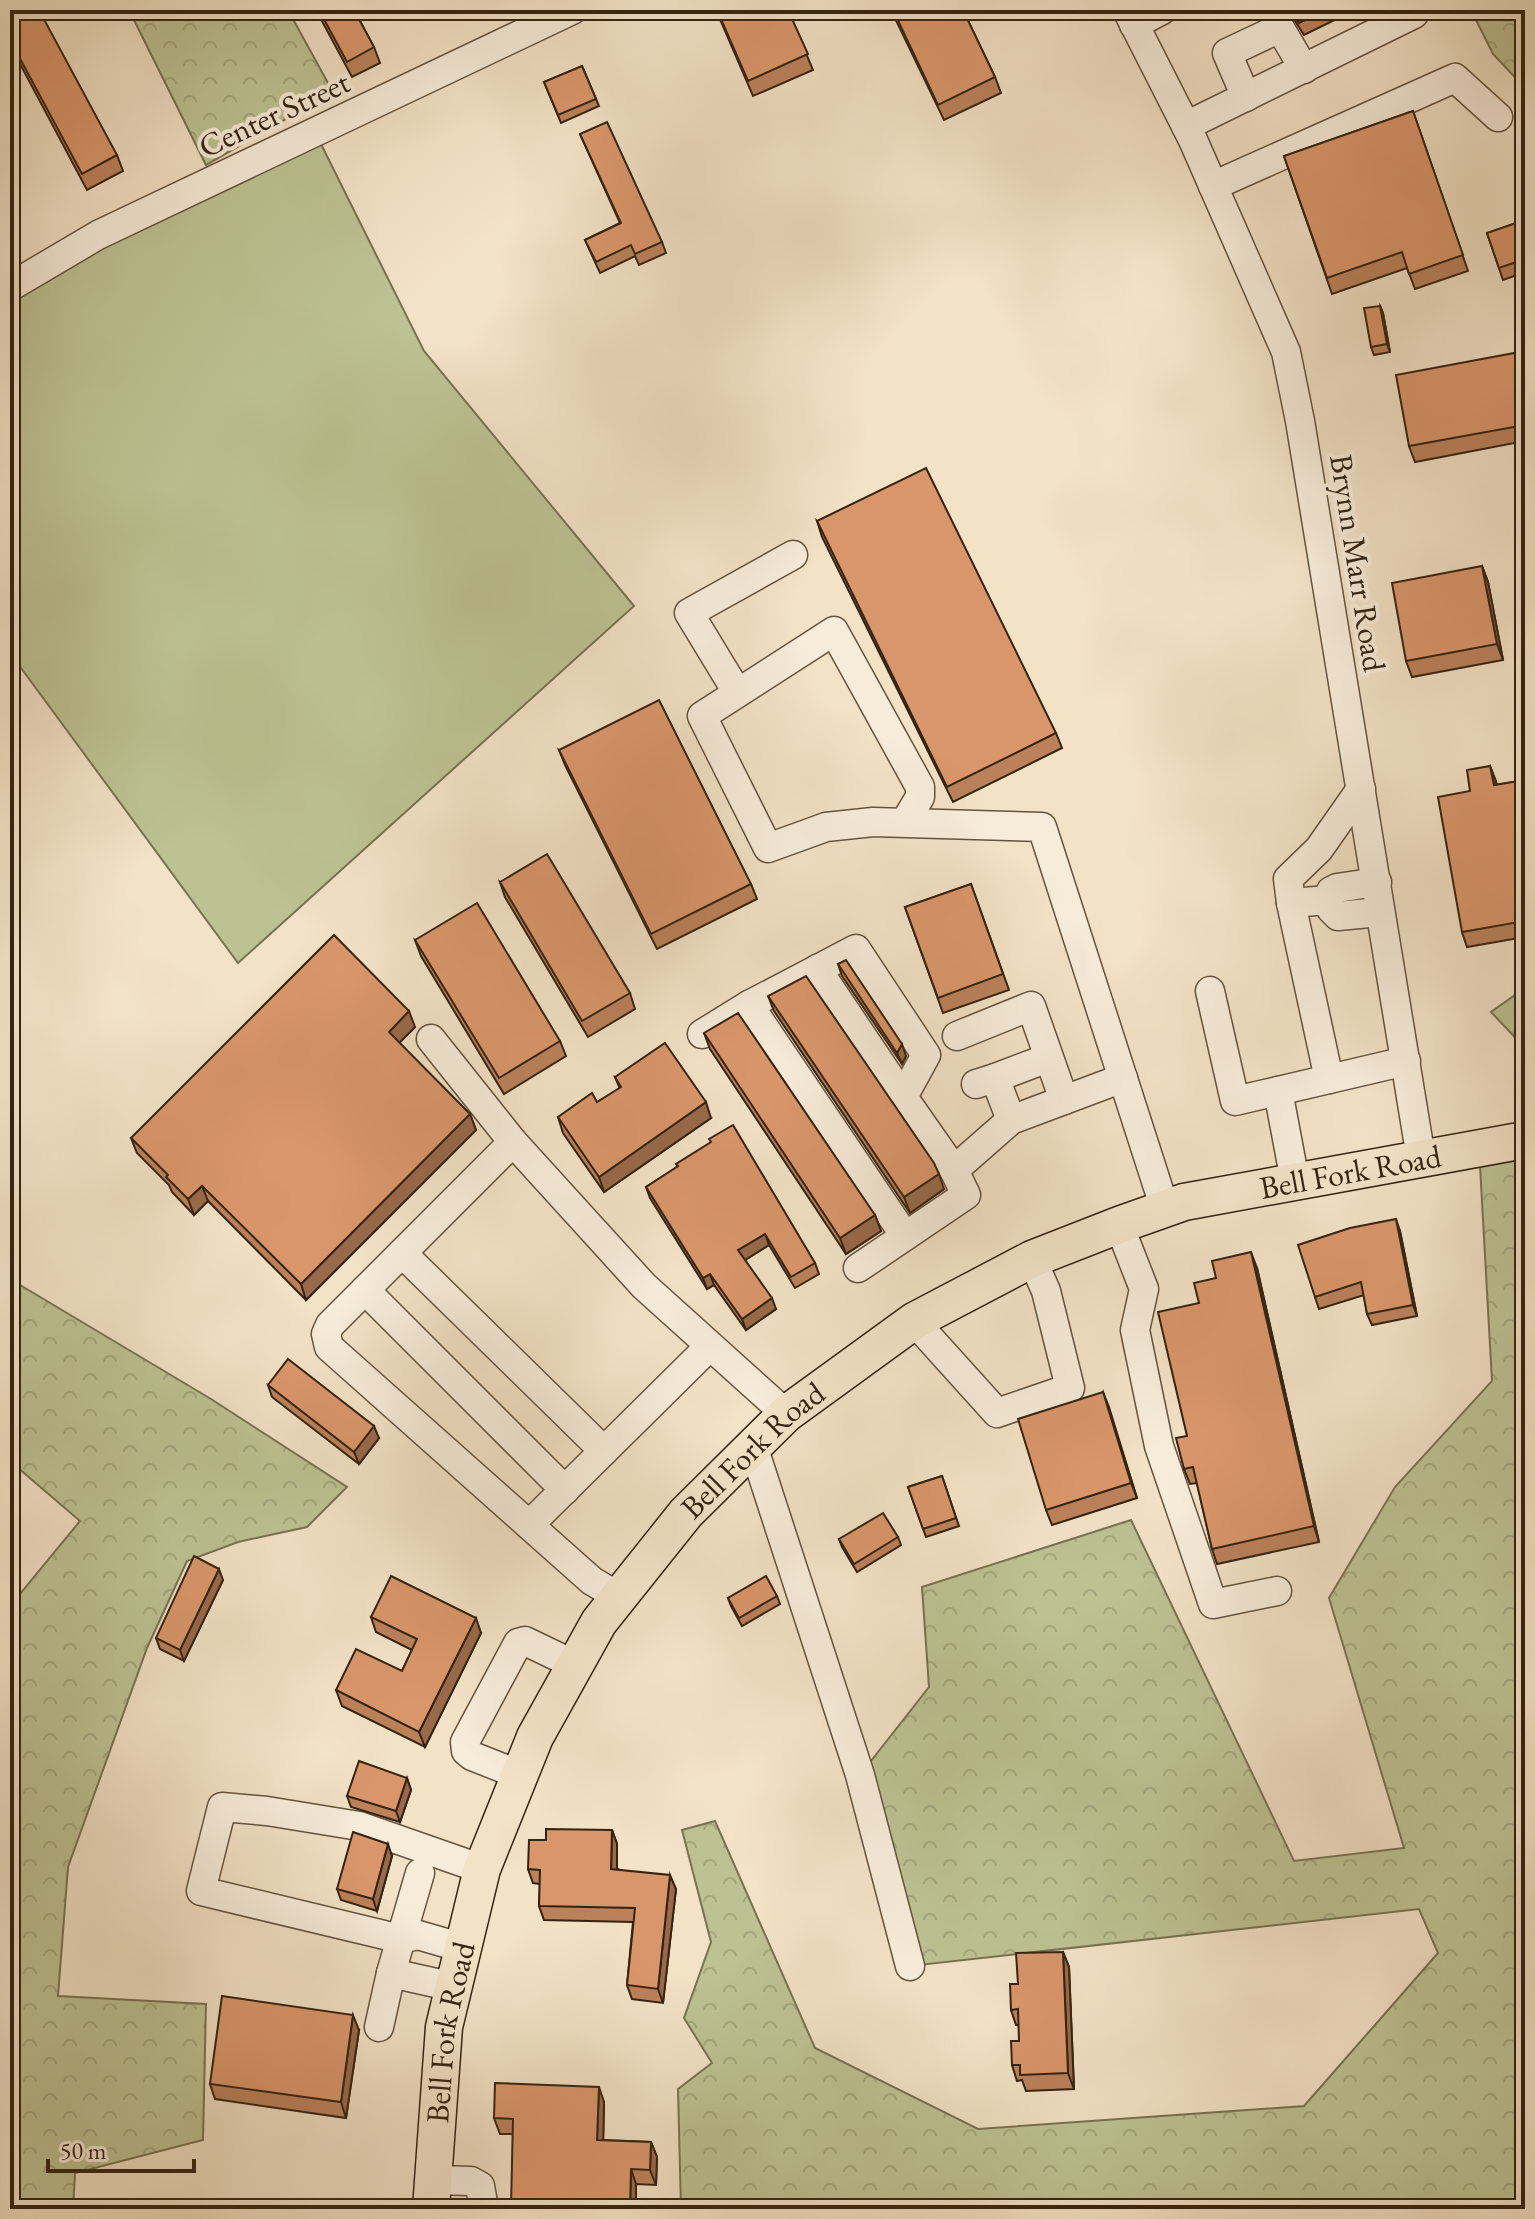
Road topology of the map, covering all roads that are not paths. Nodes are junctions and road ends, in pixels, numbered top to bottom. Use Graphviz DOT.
graph roads {
  1 [pos="572,10"];
  2 [pos="1162,10"];
  3 [pos="1412,10"];
  4 [pos="1131,17"];
  5 [pos="1304,69"];
  6 [pos="1246,97"];
  7 [pos="1498,117"];
  8 [pos="1186,126"];
  9 [pos="1213,186"];
  10 [pos="10,287"];
  11 [pos="793,555"];
  12 [pos="737,692"];
  13 [pos="1361,789"];
  14 [pos="905,822"];
  15 [pos="1377,882"];
  16 [pos="1328,900"];
  17 [pos="1291,903"];
  18 [pos="1380,912"];
  19 [pos="817,969"];
  20 [pos="1210,991"];
  21 [pos="749,1005"];
  22 [pos="702,1034"];
  23 [pos="957,1036"];
  24 [pos="431,1039"];
  25 [pos="1048,1058"];
  26 [pos="1406,1061"];
  27 [pos="1123,1078"];
  28 [pos="1329,1079"];
  29 [pos="1278,1091"];
  30 [pos="903,1097"];
  31 [pos="1064,1100"];
  32 [pos="1011,1120"];
  33 [pos="1525,1140"];
  34 [pos="513,1142"];
  35 [pos="1421,1158"];
  36 [pos="954,1170"];
  37 [pos="1295,1181"];
  38 [pos="1165,1209"];
  39 [pos="1119,1225"];
  40 [pos="905,1236"];
  41 [pos="402,1253"];
  42 [pos="1032,1259"];
  43 [pos="858,1268"];
  44 [pos="365,1290"];
  45 [pos="914,1321"];
  46 [pos="709,1347"];
  47 [pos="786,1414"];
  48 [pos="753,1446"];
  49 [pos="604,1451"];
  50 [pos="565,1490"];
  51 [pos="529,1525"];
  52 [pos="1277,1591"];
  53 [pos="619,1597"];
  54 [pos="575,1665"];
  55 [pos="520,1775"];
  56 [pos="482,1869"];
  57 [pos="420,1873"];
  58 [pos="401,1939"];
  59 [pos="463,1948"];
  60 [pos="910,1966"];
  61 [pos="391,1973"];
  62 [pos="454,1987"];
  63 [pos="379,2027"];
  64 [pos="432,2194"];
  65 [pos="484,2209"];
  1 -- 10 [label="street, Center Street"];
  2 -- 4 [label="street"];
  3 -- 5 [label="street"];
  4 -- 8 [label="street, Brynn Marr Road"];
  5 -- 6 [label="street"];
  5 -- 6 [label="street"];
  6 -- 8 [label="street"];
  7 -- 9 [label="street"];
  8 -- 9 [label="street, Brynn Marr Road"];
  9 -- 13 [label="street, Brynn Marr Road"];
  11 -- 12 [label="street"];
  12 -- 14 [label="street"];
  12 -- 14 [label="street"];
  13 -- 15 [label="street, Brynn Marr Road"];
  13 -- 17 [label="street"];
  14 -- 27 [label="street"];
  15 -- 16 [label="street"];
  15 -- 18 [label="street, Brynn Marr Road"];
  16 -- 17 [label="street"];
  16 -- 18 [label="street"];
  17 -- 28 [label="street"];
  18 -- 26 [label="street, Brynn Marr Road"];
  19 -- 21 [label="street"];
  19 -- 30 [label="street"];
  19 -- 30 [label="street"];
  20 -- 29 [label="street"];
  21 -- 22 [label="street"];
  21 -- 40 [label="street"];
  23 -- 25 [label="street"];
  24 -- 34 [label="street"];
  25 -- 31 [label="street"];
  25 -- 32 [label="street"];
  26 -- 28 [label="street"];
  26 -- 35 [label="street, Brynn Marr Road"];
  27 -- 31 [label="street"];
  27 -- 38 [label="street"];
  28 -- 29 [label="street"];
  29 -- 37 [label="street"];
  30 -- 36 [label="street"];
  31 -- 32 [label="street"];
  32 -- 36 [label="street"];
  33 -- 35 [label="main road, Bell Fork Road"];
  34 -- 41 [label="street"];
  34 -- 46 [label="street"];
  35 -- 37 [label="main road, Bell Fork Road"];
  36 -- 40 [label="street"];
  37 -- 38 [label="main road, Bell Fork Road"];
  38 -- 39 [label="main road, Bell Fork Road"];
  39 -- 42 [label="main road, Bell Fork Road"];
  39 -- 52 [label="street"];
  40 -- 43 [label="street"];
  41 -- 44 [label="street"];
  41 -- 49 [label="street"];
  42 -- 45 [label="main road, Bell Fork Road"];
  42 -- 45 [label="street"];
  44 -- 50 [label="street"];
  44 -- 51 [label="street"];
  45 -- 47 [label="main road, Bell Fork Road"];
  46 -- 47 [label="street"];
  46 -- 49 [label="street"];
  47 -- 48 [label="main road, Bell Fork Road"];
  48 -- 53 [label="main road, Bell Fork Road"];
  48 -- 60 [label="street"];
  49 -- 50 [label="street"];
  50 -- 51 [label="street"];
  51 -- 53 [label="street"];
  53 -- 54 [label="main road, Bell Fork Road"];
  54 -- 55 [label="main road, Bell Fork Road"];
  54 -- 55 [label="street"];
  55 -- 56 [label="main road, Bell Fork Road"];
  56 -- 58 [label="street"];
  56 -- 59 [label="main road, Bell Fork Road"];
  57 -- 58 [label="street"];
  58 -- 59 [label="street"];
  58 -- 61 [label="street"];
  59 -- 62 [label="main road, Bell Fork Road"];
  61 -- 62 [label="street"];
  61 -- 63 [label="street"];
  62 -- 64 [label="main road, Bell Fork Road"];
  64 -- 65 [label="street"];
}
